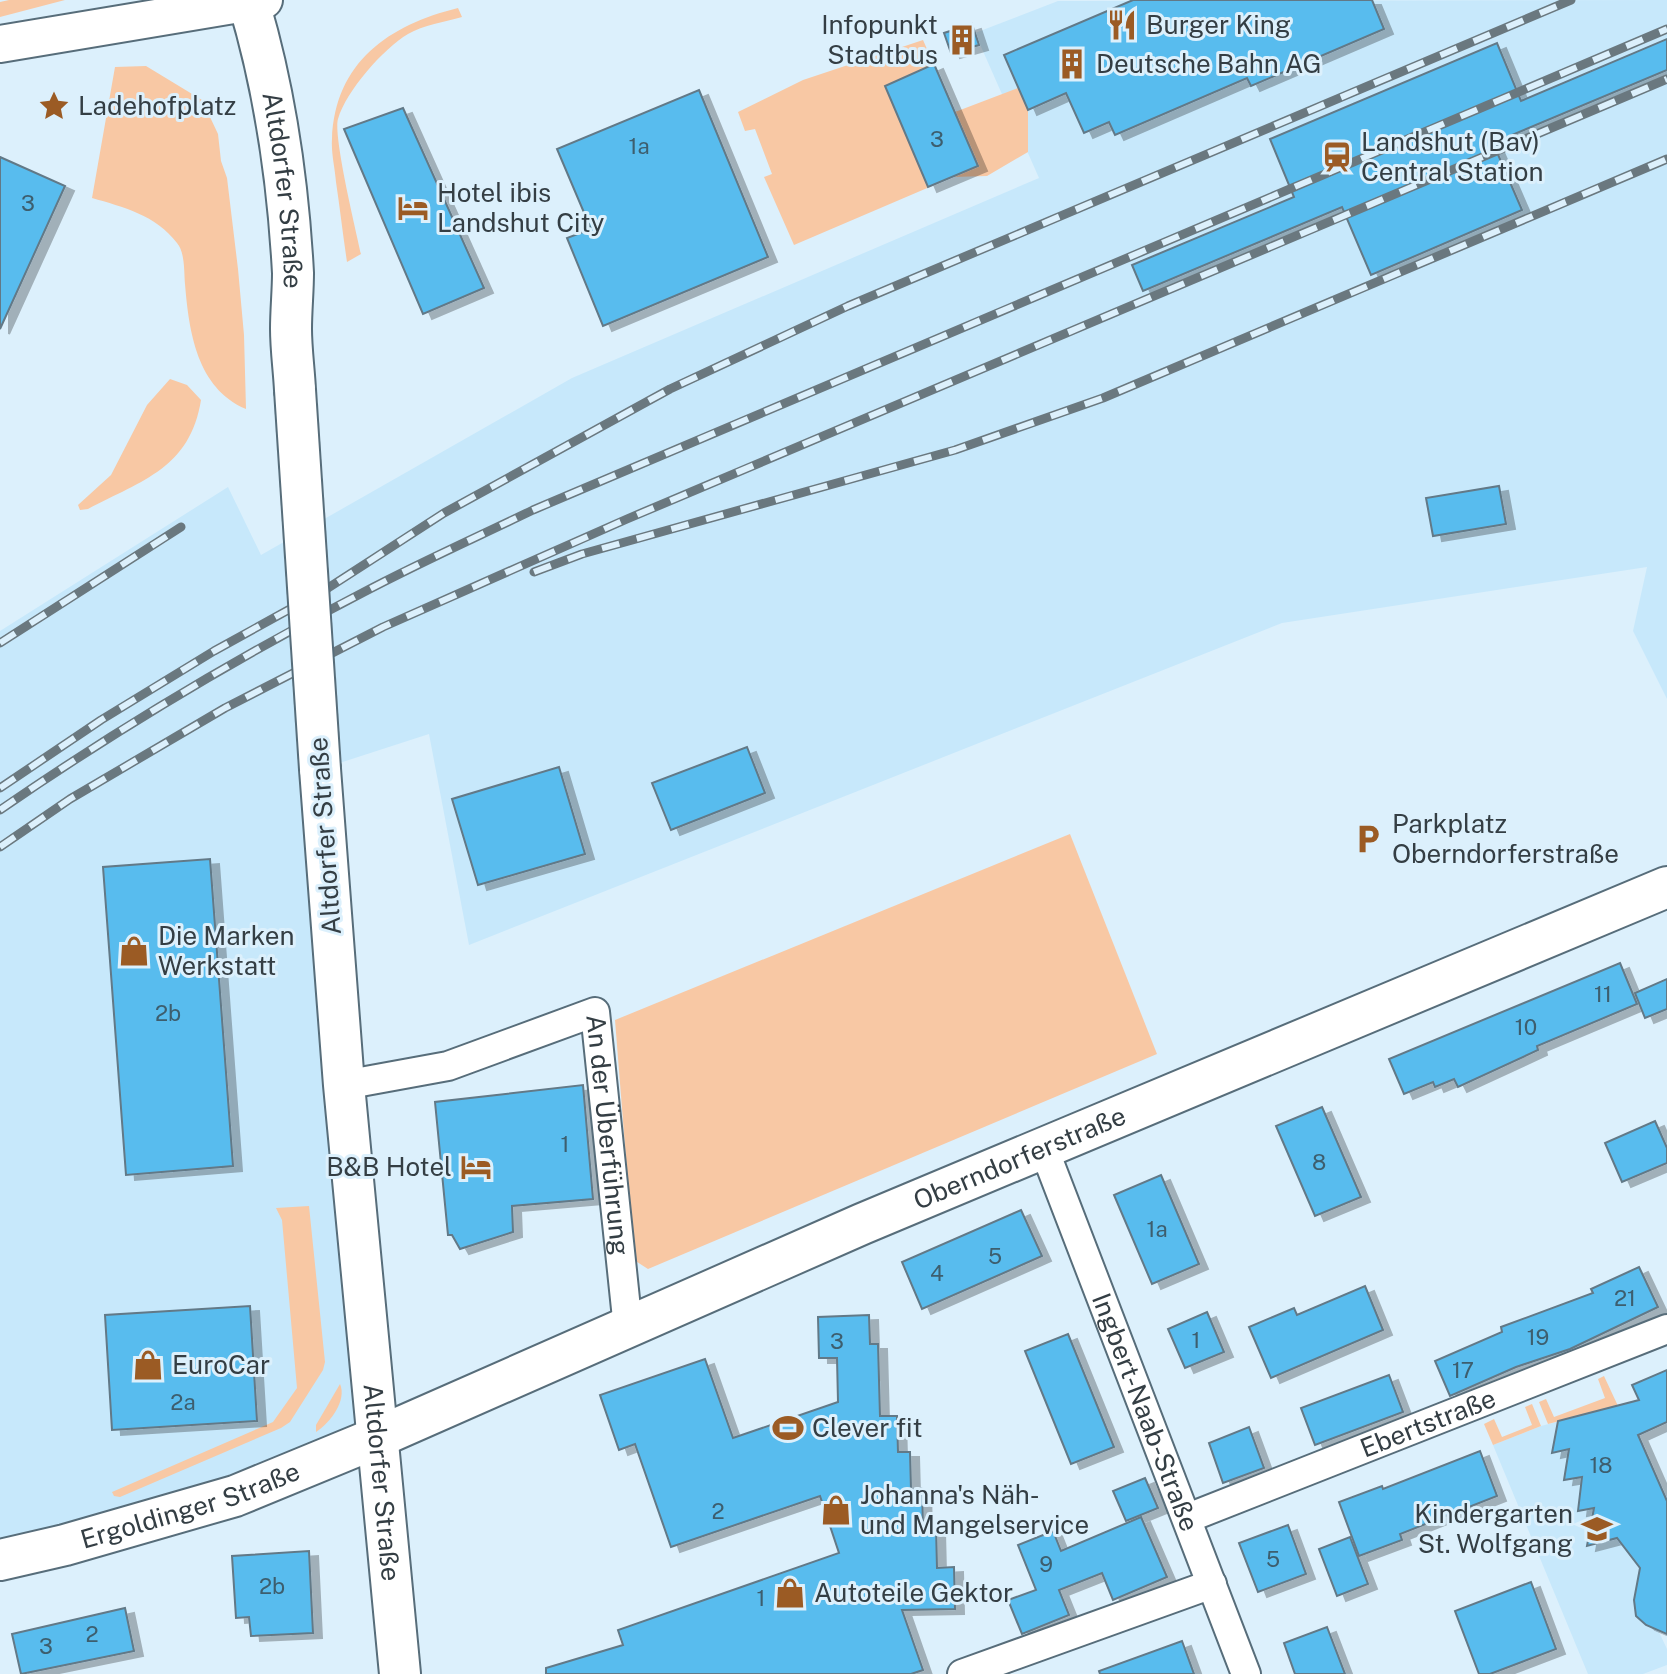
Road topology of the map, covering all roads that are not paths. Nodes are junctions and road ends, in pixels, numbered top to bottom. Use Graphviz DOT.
graph roads {
  1 [pos="254,1"];
  2 [pos="0,44"];
  3 [pos="1667,887"];
  4 [pos="344,1085"];
  5 [pos="1044,1149"];
  6 [pos="628,1328"];
  7 [pos="1667,1329"];
  8 [pos="376,1438"];
  9 [pos="1188,1518"];
  10 [pos="0,1560"];
  11 [pos="1212,1584"];
  12 [pos="400,1674"];
  13 [pos="962,1674"];
  14 [pos="1246,1674"];
  1 -- 2 [label="street"];
  1 -- 4 [label="main road, Altdorfer Straße, bridge"];
  3 -- 5 [label="main road, Oberndorferstraße"];
  4 -- 6 [label="street, An der Überführung"];
  4 -- 8 [label="main road, Altdorfer Straße"];
  5 -- 6 [label="main road, Oberndorferstraße"];
  5 -- 9 [label="street, Ingbert-Naab-Straße"];
  6 -- 8 [label="main road, Oberndorferstraße"];
  7 -- 9 [label="street, Ebertstraße"];
  8 -- 10 [label="main road, Ergoldinger Straße"];
  8 -- 12 [label="main road, Altdorfer Straße"];
  9 -- 11 [label="street, Ingbert-Naab-Straße"];
  11 -- 13 [label="street"];
  11 -- 14 [label="street, Ingbert-Naab-Straße"];
}
